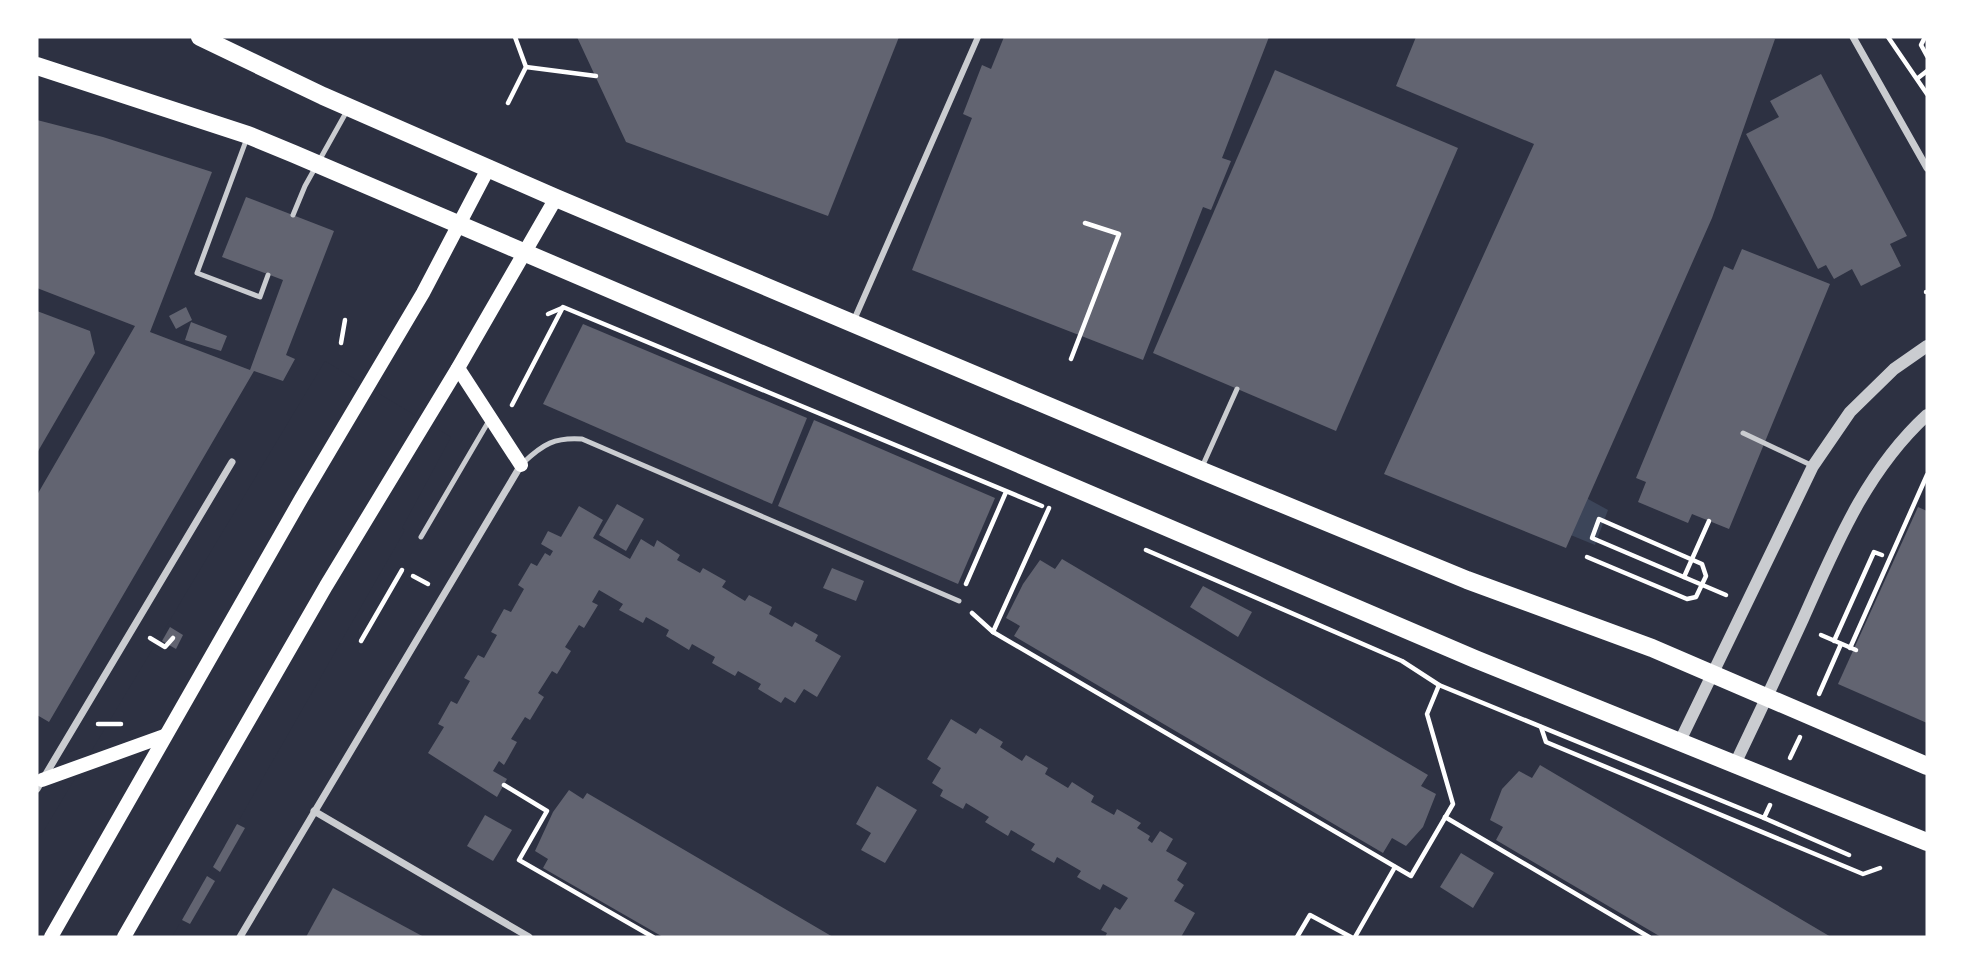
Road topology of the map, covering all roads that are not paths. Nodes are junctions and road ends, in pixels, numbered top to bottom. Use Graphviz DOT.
graph roads {
  1 [pos="200,37"];
  2 [pos="978,37"];
  3 [pos="1853,37"];
  4 [pos="37,66"];
  5 [pos="349,106"];
  6 [pos="248,135"];
  7 [pos="316,163"];
  8 [pos="489,167"];
  9 [pos="1927,168"];
  10 [pos="556,198"];
  11 [pos="293,215"];
  12 [pos="458,226"];
  13 [pos="524,254"];
  14 [pos="268,275"];
  15 [pos="853,322"];
  16 [pos="1927,346"];
  17 [pos="458,368"];
  18 [pos="1237,389"];
  19 [pos="1927,415"];
  20 [pos="490,418"];
  21 [pos="1743,433"];
  22 [pos="232,462"];
  23 [pos="521,465"];
  24 [pos="1813,466"];
  25 [pos="1200,470"];
  26 [pos="421,537"];
  27 [pos="959,601"];
  28 [pos="1713,673"];
  29 [pos="1767,697"];
  30 [pos="164,736"];
  31 [pos="1680,741"];
  32 [pos="1735,764"];
  33 [pos="1927,766"];
  34 [pos="38,782"];
  35 [pos="314,811"];
  36 [pos="1927,842"];
  37 [pos="51,937"];
  38 [pos="124,937"];
  39 [pos="240,937"];
  40 [pos="529,937"];
  1 -- 5 [label="main road"];
  2 -- 15 [label="street"];
  3 -- 9 [label="street"];
  4 -- 6 [label="main road"];
  5 -- 7 [label="lane"];
  5 -- 8 [label="main road"];
  6 -- 7 [label="main road"];
  6 -- 14 [label="lane"];
  7 -- 11 [label="lane"];
  7 -- 12 [label="main road"];
  8 -- 10 [label="main road"];
  8 -- 12 [label="main road"];
  10 -- 13 [label="main road"];
  10 -- 15 [label="main road"];
  12 -- 13 [label="main road"];
  12 -- 30 [label="main road"];
  13 -- 17 [label="main road"];
  13 -- 31 [label="main road"];
  15 -- 25 [label="main road"];
  16 -- 24 [label="street"];
  17 -- 20 [label="main road"];
  17 -- 38 [label="main road"];
  18 -- 25 [label="lane"];
  19 -- 29 [label="street"];
  20 -- 23 [label="main road"];
  20 -- 26 [label="lane"];
  21 -- 24 [label="lane"];
  22 -- 34 [label="street"];
  23 -- 27 [label="lane"];
  23 -- 35 [label="street"];
  24 -- 28 [label="street"];
  25 -- 28 [label="main road"];
  28 -- 29 [label="main road"];
  28 -- 31 [label="street"];
  29 -- 32 [label="street"];
  29 -- 33 [label="main road"];
  30 -- 34 [label="main road"];
  30 -- 37 [label="main road"];
  31 -- 32 [label="main road"];
  32 -- 36 [label="main road"];
  35 -- 39 [label="street"];
  35 -- 40 [label="street"];
}
